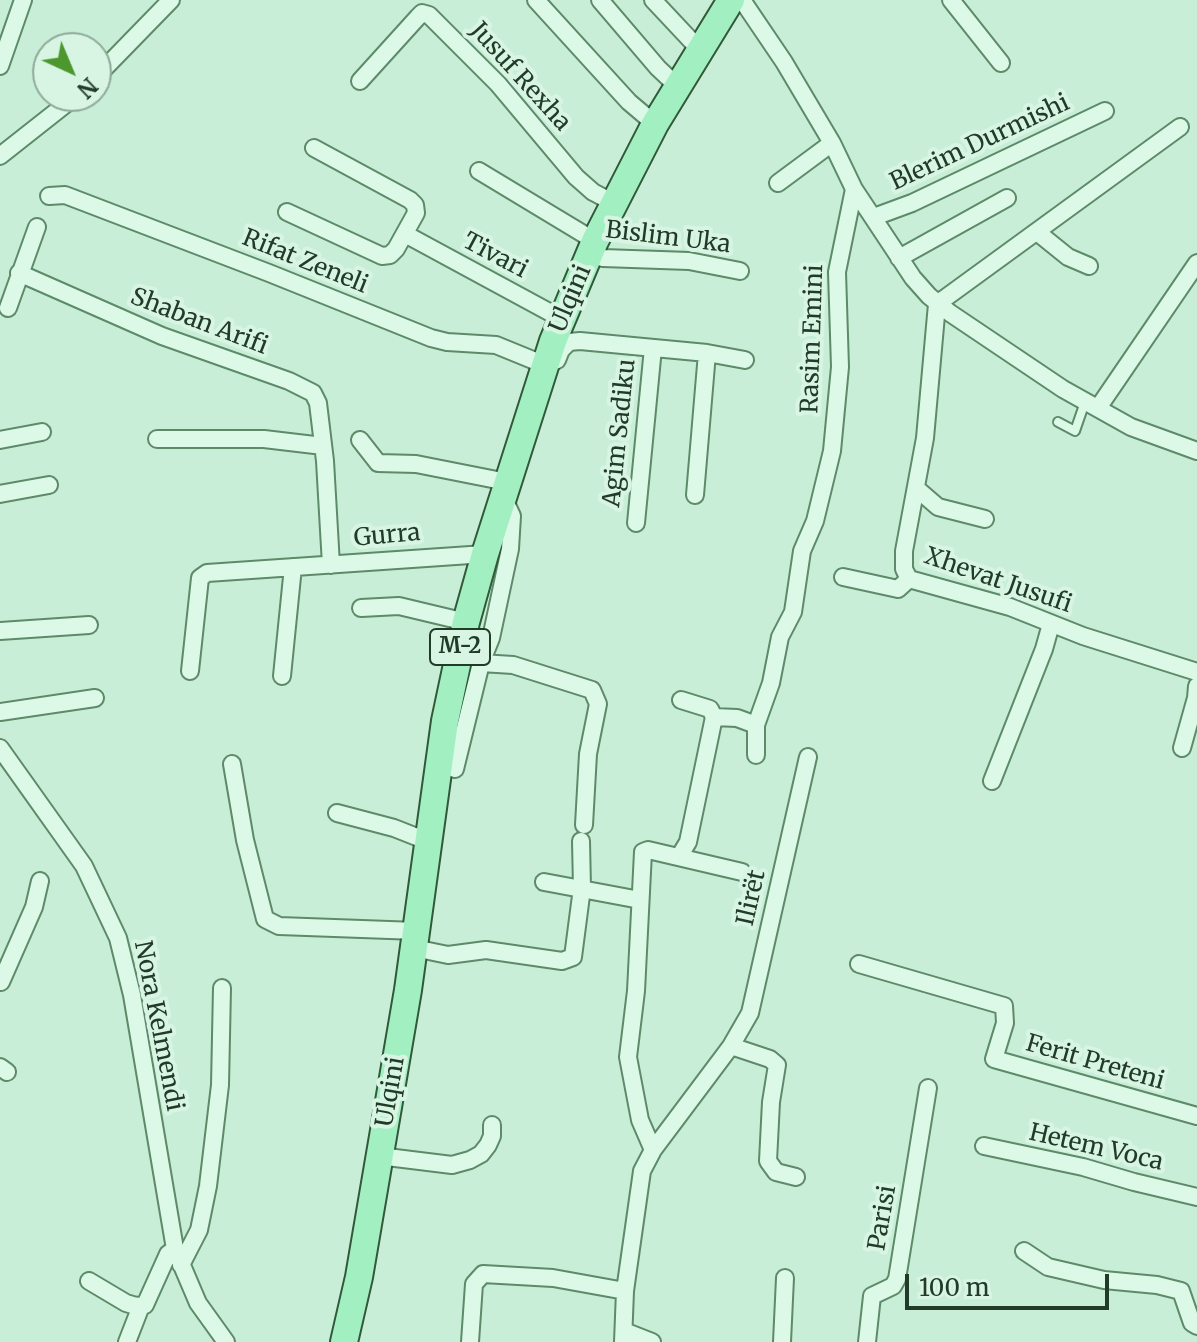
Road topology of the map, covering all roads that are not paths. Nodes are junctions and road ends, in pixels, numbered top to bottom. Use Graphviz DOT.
graph roads {
  1 [pos="23,0"];
  2 [pos="171,0"];
  3 [pos="536,0"];
  4 [pos="600,0"];
  5 [pos="653,0"];
  6 [pos="731,0"];
  7 [pos="742,0"];
  8 [pos="951,0"];
  9 [pos="699,49"];
  10 [pos="112,61"];
  11 [pos="1001,63"];
  12 [pos="0,66"];
  13 [pos="360,81"];
  14 [pos="676,85"];
  15 [pos="1105,111"];
  16 [pos="56,112"];
  17 [pos="655,124"];
  18 [pos="1180,127"];
  19 [pos="832,143"];
  20 [pos="314,148"];
  21 [pos="0,156"];
  22 [pos="479,171"];
  23 [pos="778,183"];
  24 [pos="924,185"];
  25 [pos="854,189"];
  26 [pos="49,196"];
  27 [pos="1007,198"];
  28 [pos="614,203"];
  29 [pos="287,212"];
  30 [pos="872,214"];
  31 [pos="37,227"];
  32 [pos="1037,232"];
  33 [pos="405,234"];
  34 [pos="593,247"];
  35 [pos="899,258"];
  36 [pos="1197,263"];
  37 [pos="1089,266"];
  38 [pos="740,271"];
  39 [pos="19,273"];
  40 [pos="937,304"];
  41 [pos="8,308"];
  42 [pos="562,319"];
  43 [pos="653,348"];
  44 [pos="707,353"];
  45 [pos="745,360"];
  46 [pos="545,365"];
  47 [pos="1091,405"];
  48 [pos="1058,422"];
  49 [pos="1197,431"];
  50 [pos="42,432"];
  51 [pos="157,439"];
  52 [pos="0,440"];
  53 [pos="360,440"];
  54 [pos="323,446"];
  55 [pos="1190,448"];
  56 [pos="49,485"];
  57 [pos="916,488"];
  58 [pos="504,491"];
  59 [pos="0,494"];
  60 [pos="695,495"];
  61 [pos="985,519"];
  62 [pos="636,523"];
  63 [pos="485,554"];
  64 [pos="331,565"];
  65 [pos="293,567"];
  66 [pos="843,577"];
  67 [pos="909,579"];
  68 [pos="361,608"];
  69 [pos="466,622"];
  70 [pos="1051,624"];
  71 [pos="89,625"];
  72 [pos="0,631"];
  73 [pos="481,663"];
  74 [pos="190,671"];
  75 [pos="1197,672"];
  76 [pos="282,676"];
  77 [pos="1197,686"];
  78 [pos="95,698"];
  79 [pos="681,700"];
  80 [pos="0,712"];
  81 [pos="714,717"];
  82 [pos="756,725"];
  83 [pos="0,748"];
  84 [pos="1182,748"];
  85 [pos="756,755"];
  86 [pos="808,757"];
  87 [pos="232,764"];
  88 [pos="455,769"];
  89 [pos="992,781"];
  90 [pos="337,813"];
  91 [pos="427,841"];
  92 [pos="679,857"];
  93 [pos="742,872"];
  94 [pos="40,881"];
  95 [pos="544,882"];
  96 [pos="582,888"];
  97 [pos="640,900"];
  98 [pos="415,939"];
  99 [pos="5,956"];
  100 [pos="859,964"];
  101 [pos="1,982"];
  102 [pos="222,988"];
  103 [pos="731,1046"];
  104 [pos="928,1088"];
  105 [pos="1197,1116"];
  106 [pos="492,1125"];
  107 [pos="984,1146"];
  108 [pos="653,1150"];
  109 [pos="379,1156"];
  110 [pos="796,1177"];
  111 [pos="1197,1197"];
  112 [pos="1024,1251"];
  113 [pos="178,1257"];
  114 [pos="785,1278"];
  115 [pos="89,1281"];
  116 [pos="625,1291"];
  117 [pos="141,1306"];
  118 [pos="1197,1326"];
  119 [pos="624,1336"];
  120 [pos="127,1342"];
  121 [pos="226,1342"];
  122 [pos="344,1342"];
  123 [pos="470,1342"];
  124 [pos="652,1342"];
  125 [pos="782,1342"];
  126 [pos="867,1342"];
  1 -- 12 [label="street"];
  2 -- 10 [label="street"];
  3 -- 17 [label="street"];
  4 -- 14 [label="street"];
  5 -- 9 [label="street"];
  6 -- 9 [label="main road, Ulqini / M-2"];
  7 -- 19 [label="street, Blerim Durmishi"];
  8 -- 11 [label="street"];
  9 -- 14 [label="main road, Ulqini / M-2"];
  13 -- 28 [label="street, Jusuf Rexha"];
  14 -- 17 [label="main road, Ulqini / M-2"];
  15 -- 30 [label="street, Blerim Durmishi"];
  16 -- 21 [label="street"];
  17 -- 28 [label="main road, Ulqini / M-2"];
  18 -- 32 [label="street"];
  19 -- 23 [label="street"];
  19 -- 25 [label="street, Blerim Durmishi"];
  20 -- 33 [label="street"];
  22 -- 34 [label="street"];
  24 -- 30 [label="street, Blerim Durmishi"];
  25 -- 30 [label="street, Blerim Durmishi"];
  25 -- 82 [label="street, Rasim Emini"];
  26 -- 46 [label="street, Rifat Zeneli"];
  27 -- 35 [label="street"];
  28 -- 34 [label="main road, Ulqini / M-2"];
  29 -- 33 [label="street"];
  30 -- 35 [label="street, Blerim Durmishi"];
  31 -- 39 [label="street"];
  32 -- 37 [label="street"];
  32 -- 40 [label="street"];
  33 -- 42 [label="street, Tivari"];
  34 -- 38 [label="street, Bislim Uka"];
  34 -- 42 [label="main road, Ulqini / M-2"];
  35 -- 40 [label="street, Blerim Durmishi"];
  36 -- 47 [label="street"];
  39 -- 41 [label="street"];
  39 -- 54 [label="street, Shaban Arifi"];
  40 -- 47 [label="street, Blerim Durmishi"];
  40 -- 57 [label="street, Xhevat Jusufi"];
  42 -- 46 [label="main road, Ulqini / M-2"];
  43 -- 44 [label="street, Agim Sadiku"];
  43 -- 46 [label="street, Agim Sadiku"];
  43 -- 62 [label="street, Agim Sadiku"];
  44 -- 45 [label="street, Agim Sadiku"];
  44 -- 60 [label="street"];
  46 -- 58 [label="main road, Ulqini / M-2"];
  47 -- 48 [label="lane"];
  47 -- 55 [label="street, Blerim Durmishi"];
  49 -- 55 [label="street, Blerim Durmishi"];
  50 -- 52 [label="street"];
  51 -- 54 [label="street"];
  53 -- 58 [label="street"];
  54 -- 64 [label="street, Shaban Arifi"];
  56 -- 59 [label="street"];
  57 -- 61 [label="street"];
  57 -- 67 [label="street, Xhevat Jusufi"];
  58 -- 63 [label="main road, Ulqini / M-2"];
  58 -- 73 [label="street"];
  63 -- 64 [label="street, Gurra"];
  63 -- 69 [label="main road, Ulqini / M-2"];
  64 -- 65 [label="street, Gurra"];
  65 -- 74 [label="street, Gurra"];
  65 -- 76 [label="street"];
  66 -- 67 [label="street"];
  67 -- 70 [label="street, Xhevat Jusufi"];
  68 -- 69 [label="street"];
  69 -- 91 [label="main road, Ulqini / M-2"];
  70 -- 75 [label="street, Xhevat Jusufi"];
  70 -- 89 [label="street"];
  71 -- 72 [label="street"];
  73 -- 88 [label="street"];
  73 -- 96 [label="street"];
  77 -- 84 [label="street"];
  78 -- 80 [label="street"];
  79 -- 81 [label="street"];
  81 -- 82 [label="street"];
  81 -- 92 [label="street"];
  82 -- 85 [label="street, Rasim Emini"];
  83 -- 113 [label="street, Nora Kelmendi"];
  86 -- 103 [label="street, Ilirët"];
  87 -- 98 [label="street"];
  90 -- 91 [label="street"];
  91 -- 98 [label="main road, Ulqini / M-2"];
  92 -- 93 [label="street"];
  92 -- 97 [label="street"];
  94 -- 99 [label="street"];
  95 -- 96 [label="street"];
  96 -- 97 [label="street"];
  96 -- 98 [label="street"];
  97 -- 108 [label="street"];
  98 -- 109 [label="main road, Ulqini / M-2"];
  99 -- 101 [label="street"];
  100 -- 105 [label="street, Ferit Preteni"];
  102 -- 113 [label="street"];
  103 -- 108 [label="street, Ilirët"];
  103 -- 110 [label="street"];
  104 -- 126 [label="street, Parisi"];
  106 -- 109 [label="street"];
  107 -- 111 [label="street, Hetem Voca"];
  108 -- 116 [label="street, Ilirët"];
  109 -- 122 [label="main road, Ulqini / M-2"];
  112 -- 118 [label="street"];
  113 -- 117 [label="street"];
  113 -- 121 [label="street, Nora Kelmendi"];
  114 -- 125 [label="street"];
  115 -- 117 [label="street"];
  116 -- 119 [label="street, Ilirët"];
  116 -- 123 [label="street"];
  117 -- 120 [label="street"];
  119 -- 124 [label="street"];
}
